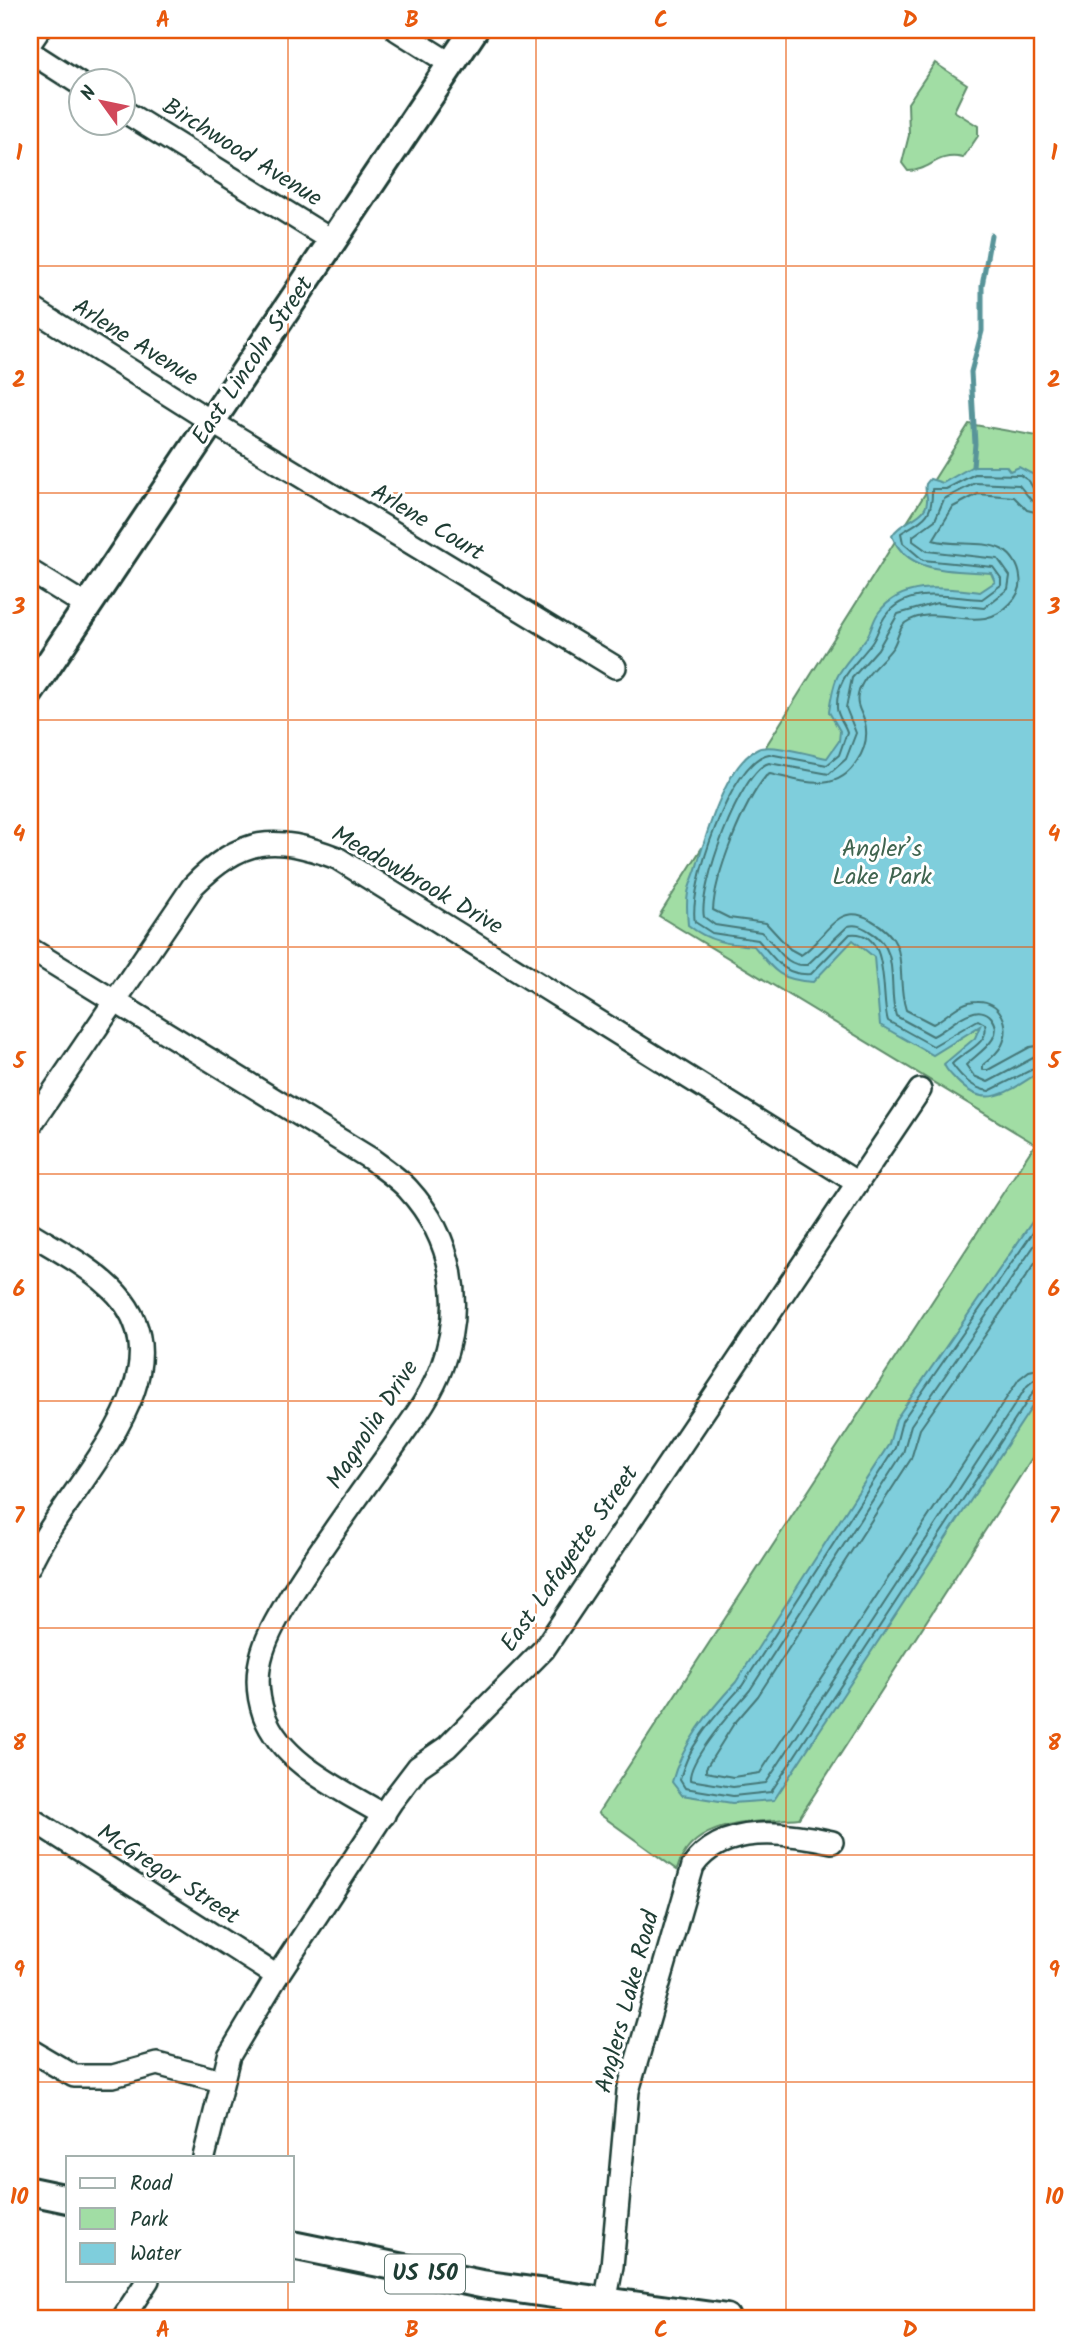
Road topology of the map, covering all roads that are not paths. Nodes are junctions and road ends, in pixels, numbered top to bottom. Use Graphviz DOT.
graph roads {
  1 [pos="39,30"];
  2 [pos="397,30"];
  3 [pos="474,30"];
  4 [pos="30,43"];
  5 [pos="30,52"];
  6 [pos="451,64"];
  7 [pos="66,75"];
  8 [pos="136,119"];
  9 [pos="333,241"];
  10 [pos="30,307"];
  11 [pos="212,422"];
  12 [pos="30,571"];
  13 [pos="87,606"];
  14 [pos="615,667"];
  15 [pos="30,692"];
  16 [pos="30,949"];
  17 [pos="113,1002"];
  18 [pos="920,1090"];
  19 [pos="30,1126"];
  20 [pos="856,1182"];
  21 [pos="30,1233"];
  22 [pos="30,1565"];
  23 [pos="384,1815"];
  24 [pos="30,1818"];
  25 [pos="832,1842"];
  26 [pos="277,1976"];
  27 [pos="30,2050"];
  28 [pos="220,2081"];
  29 [pos="204,2156"];
  30 [pos="30,2191"];
  31 [pos="66,2199"];
  32 [pos="294,2245"];
  33 [pos="147,2282"];
  34 [pos="605,2303"];
  35 [pos="123,2318"];
  36 [pos="726,2318"];
  1 -- 4 [label="street"];
  2 -- 6 [label="street"];
  3 -- 6 [label="main road, East Lincoln Street"];
  5 -- 7 [label="street"];
  6 -- 9 [label="main road, East Lincoln Street"];
  8 -- 9 [label="street, Birchwood Avenue"];
  9 -- 11 [label="main road, East Lincoln Street"];
  10 -- 11 [label="street, Arlene Avenue"];
  11 -- 13 [label="main road, East Lincoln Street"];
  11 -- 14 [label="street, Arlene Court"];
  12 -- 13 [label="street"];
  13 -- 15 [label="main road, East Lincoln Street"];
  16 -- 17 [label="street, Magnolia Drive"];
  17 -- 19 [label="street, Meadowbrook Drive"];
  17 -- 20 [label="street, Meadowbrook Drive"];
  17 -- 23 [label="street, Magnolia Drive"];
  18 -- 20 [label="street, East Lafayette Street"];
  20 -- 23 [label="street, East Lafayette Street"];
  21 -- 22 [label="street"];
  23 -- 26 [label="street, East Lafayette Street"];
  24 -- 26 [label="street, McGregor Street"];
  25 -- 34 [label="street, Anglers Lake Road"];
  26 -- 28 [label="street, East Lafayette Street"];
  27 -- 28 [label="street"];
  28 -- 29 [label="street, East Lafayette Street"];
  30 -- 31 [label="main road"];
  32 -- 34 [label="main road, US 150"];
  33 -- 35 [label="street"];
  34 -- 36 [label="main road, US 150"];
}
